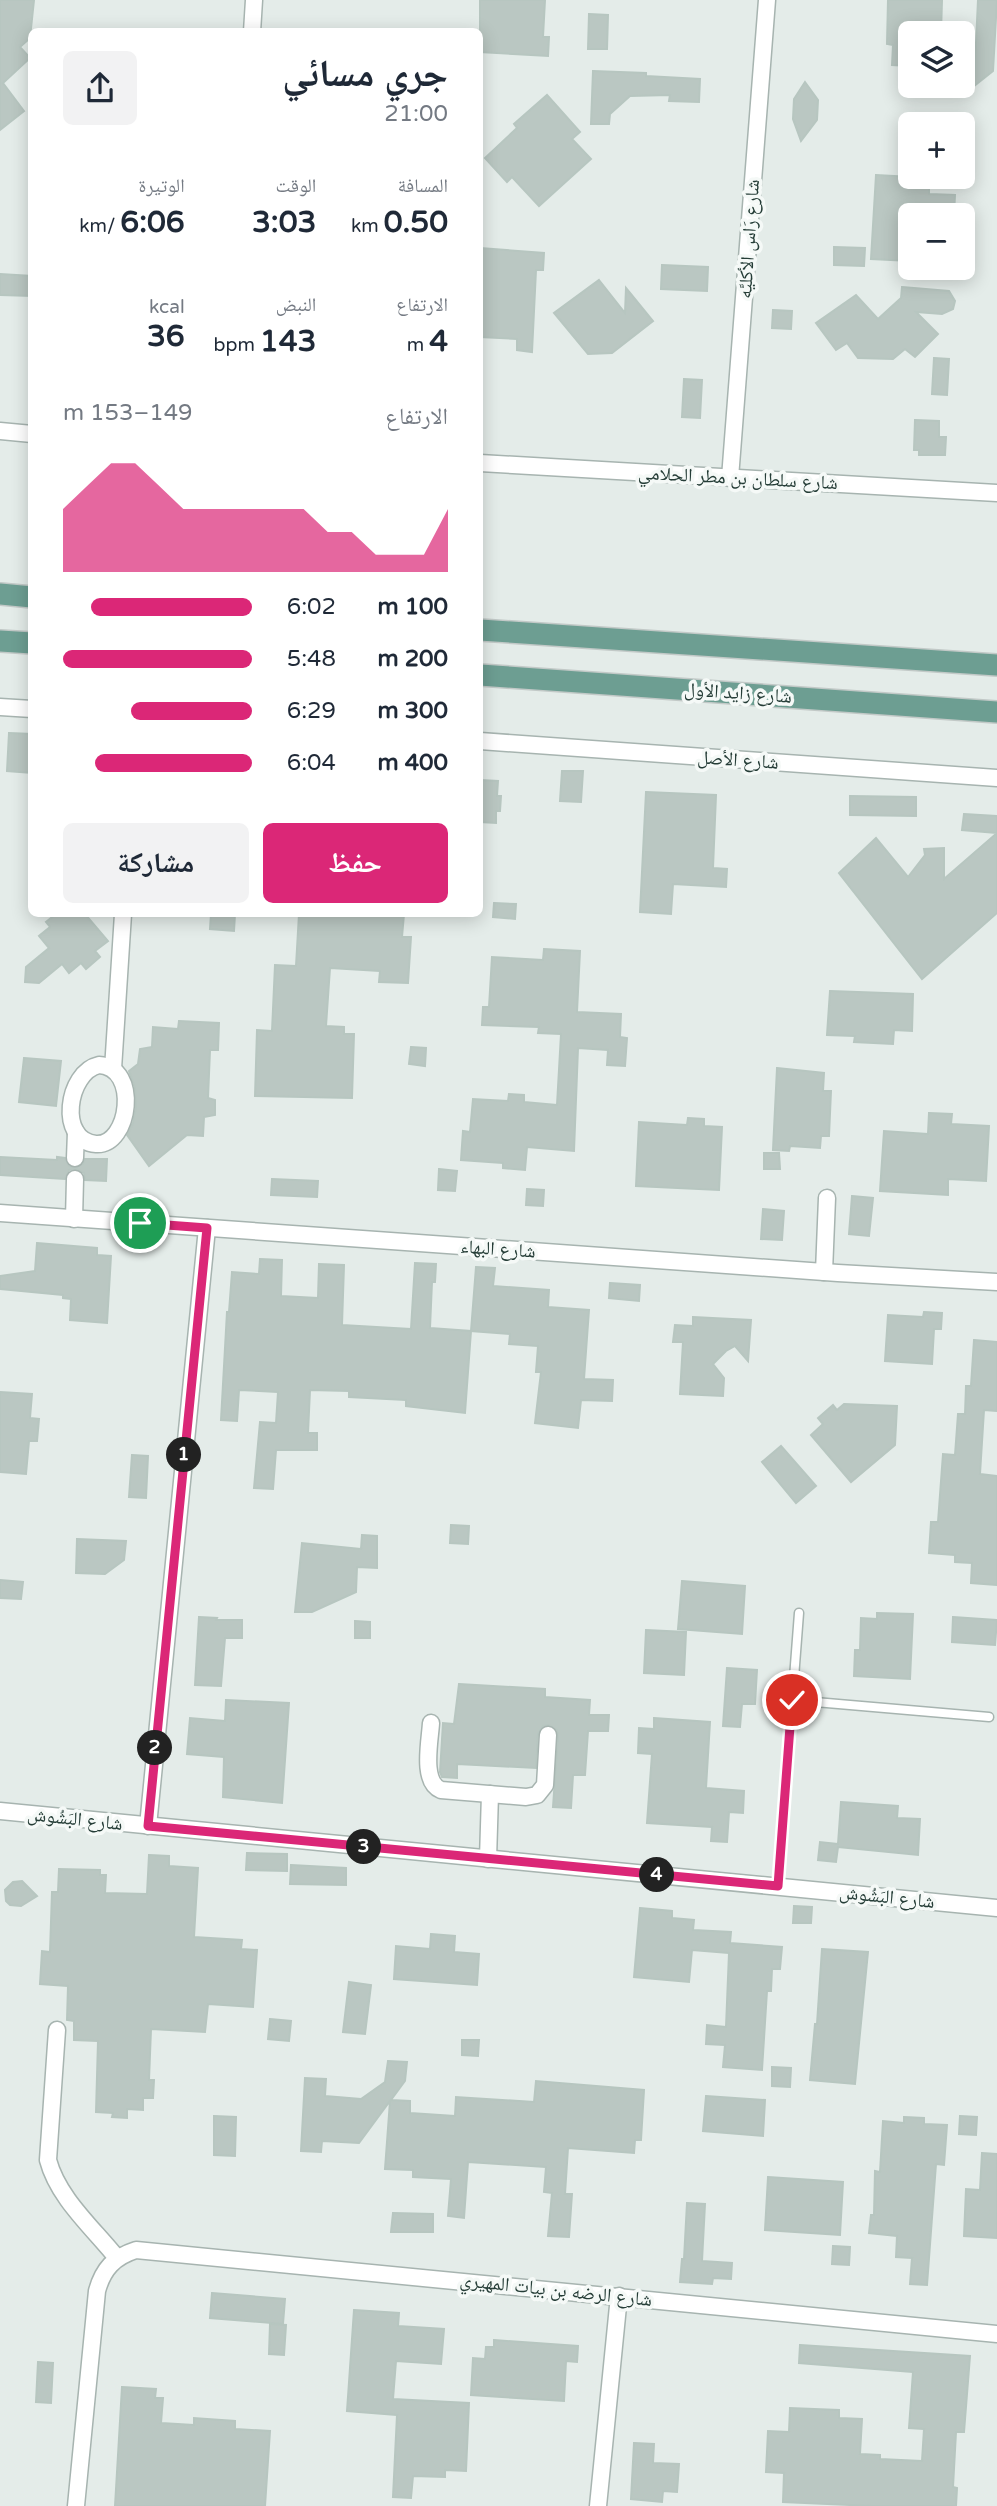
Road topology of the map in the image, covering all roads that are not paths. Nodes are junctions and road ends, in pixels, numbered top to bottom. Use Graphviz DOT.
graph roads {
  1 [pos="254,0"];
  2 [pos="767,0"];
  3 [pos="252,28"];
  4 [pos="0,431"];
  5 [pos="28,434"];
  6 [pos="483,463"];
  7 [pos="730,478"];
  8 [pos="997,493"];
  9 [pos="0,594"];
  10 [pos="28,597"];
  11 [pos="483,630"];
  12 [pos="0,641"];
  13 [pos="28,643"];
  14 [pos="997,665"];
  15 [pos="483,675"];
  16 [pos="0,707"];
  17 [pos="28,709"];
  18 [pos="997,712"];
  19 [pos="483,741"];
  20 [pos="997,778"];
  21 [pos="123,917"];
  22 [pos="113,1069"];
  23 [pos="76,1132"];
  24 [pos="75,1158"];
  25 [pos="75,1179"];
  26 [pos="827,1198"];
  27 [pos="0,1213"];
  28 [pos="74,1219"];
  29 [pos="207,1228"];
  30 [pos="824,1272"];
  31 [pos="997,1282"];
  32 [pos="799,1613"];
  33 [pos="792,1700"];
  34 [pos="989,1717"];
  35 [pos="431,1723"];
  36 [pos="548,1735"];
  37 [pos="490,1794"];
  38 [pos="0,1811"];
  39 [pos="148,1826"];
  40 [pos="488,1858"];
  41 [pos="778,1886"];
  42 [pos="997,1908"];
  43 [pos="57,2030"];
  44 [pos="117,2258"];
  45 [pos="618,2296"];
  46 [pos="997,2334"];
  47 [pos="76,2506"];
  48 [pos="598,2506"];
  1 -- 3 [label="street"];
  2 -- 7 [label="street, شارع رَاس الأكليَّه"];
  4 -- 5 [label="street"];
  6 -- 7 [label="street, شارع سلطان بن مطر الحلامي"];
  7 -- 8 [label="street, شارع سلطان بن مطر الحلامي"];
  9 -- 10 [label="main road"];
  11 -- 14 [label="main road"];
  12 -- 13 [label="main road"];
  15 -- 18 [label="main road, شارع زايد الأول"];
  16 -- 17 [label="street"];
  19 -- 20 [label="street, شارع الأصل"];
  21 -- 22 [label="street"];
  22 -- 23 [label="street"];
  22 -- 23 [label="street"];
  23 -- 24 [label="street"];
  25 -- 28 [label="street"];
  26 -- 30 [label="street"];
  27 -- 28 [label="street, شارع البهاء"];
  28 -- 29 [label="street, شارع البهاء"];
  29 -- 30 [label="street, شارع البهاء"];
  29 -- 39 [label="street"];
  30 -- 31 [label="street, شارع البهاء"];
  32 -- 33 [label="lane"];
  33 -- 34 [label="lane"];
  33 -- 41 [label="lane"];
  35 -- 37 [label="street"];
  36 -- 37 [label="street"];
  37 -- 40 [label="street"];
  38 -- 39 [label="street, شارع البَشُوش"];
  39 -- 40 [label="street, شارع البَشُوش"];
  40 -- 41 [label="street, شارع البَشُوش"];
  41 -- 42 [label="street, شارع البَشُوش"];
  43 -- 44 [label="street"];
  44 -- 45 [label="street, شارع الرضه بن بيات المهيري"];
  44 -- 47 [label="street"];
  45 -- 46 [label="street, شارع الرضه بن بيات المهيري"];
  45 -- 48 [label="street"];
}
